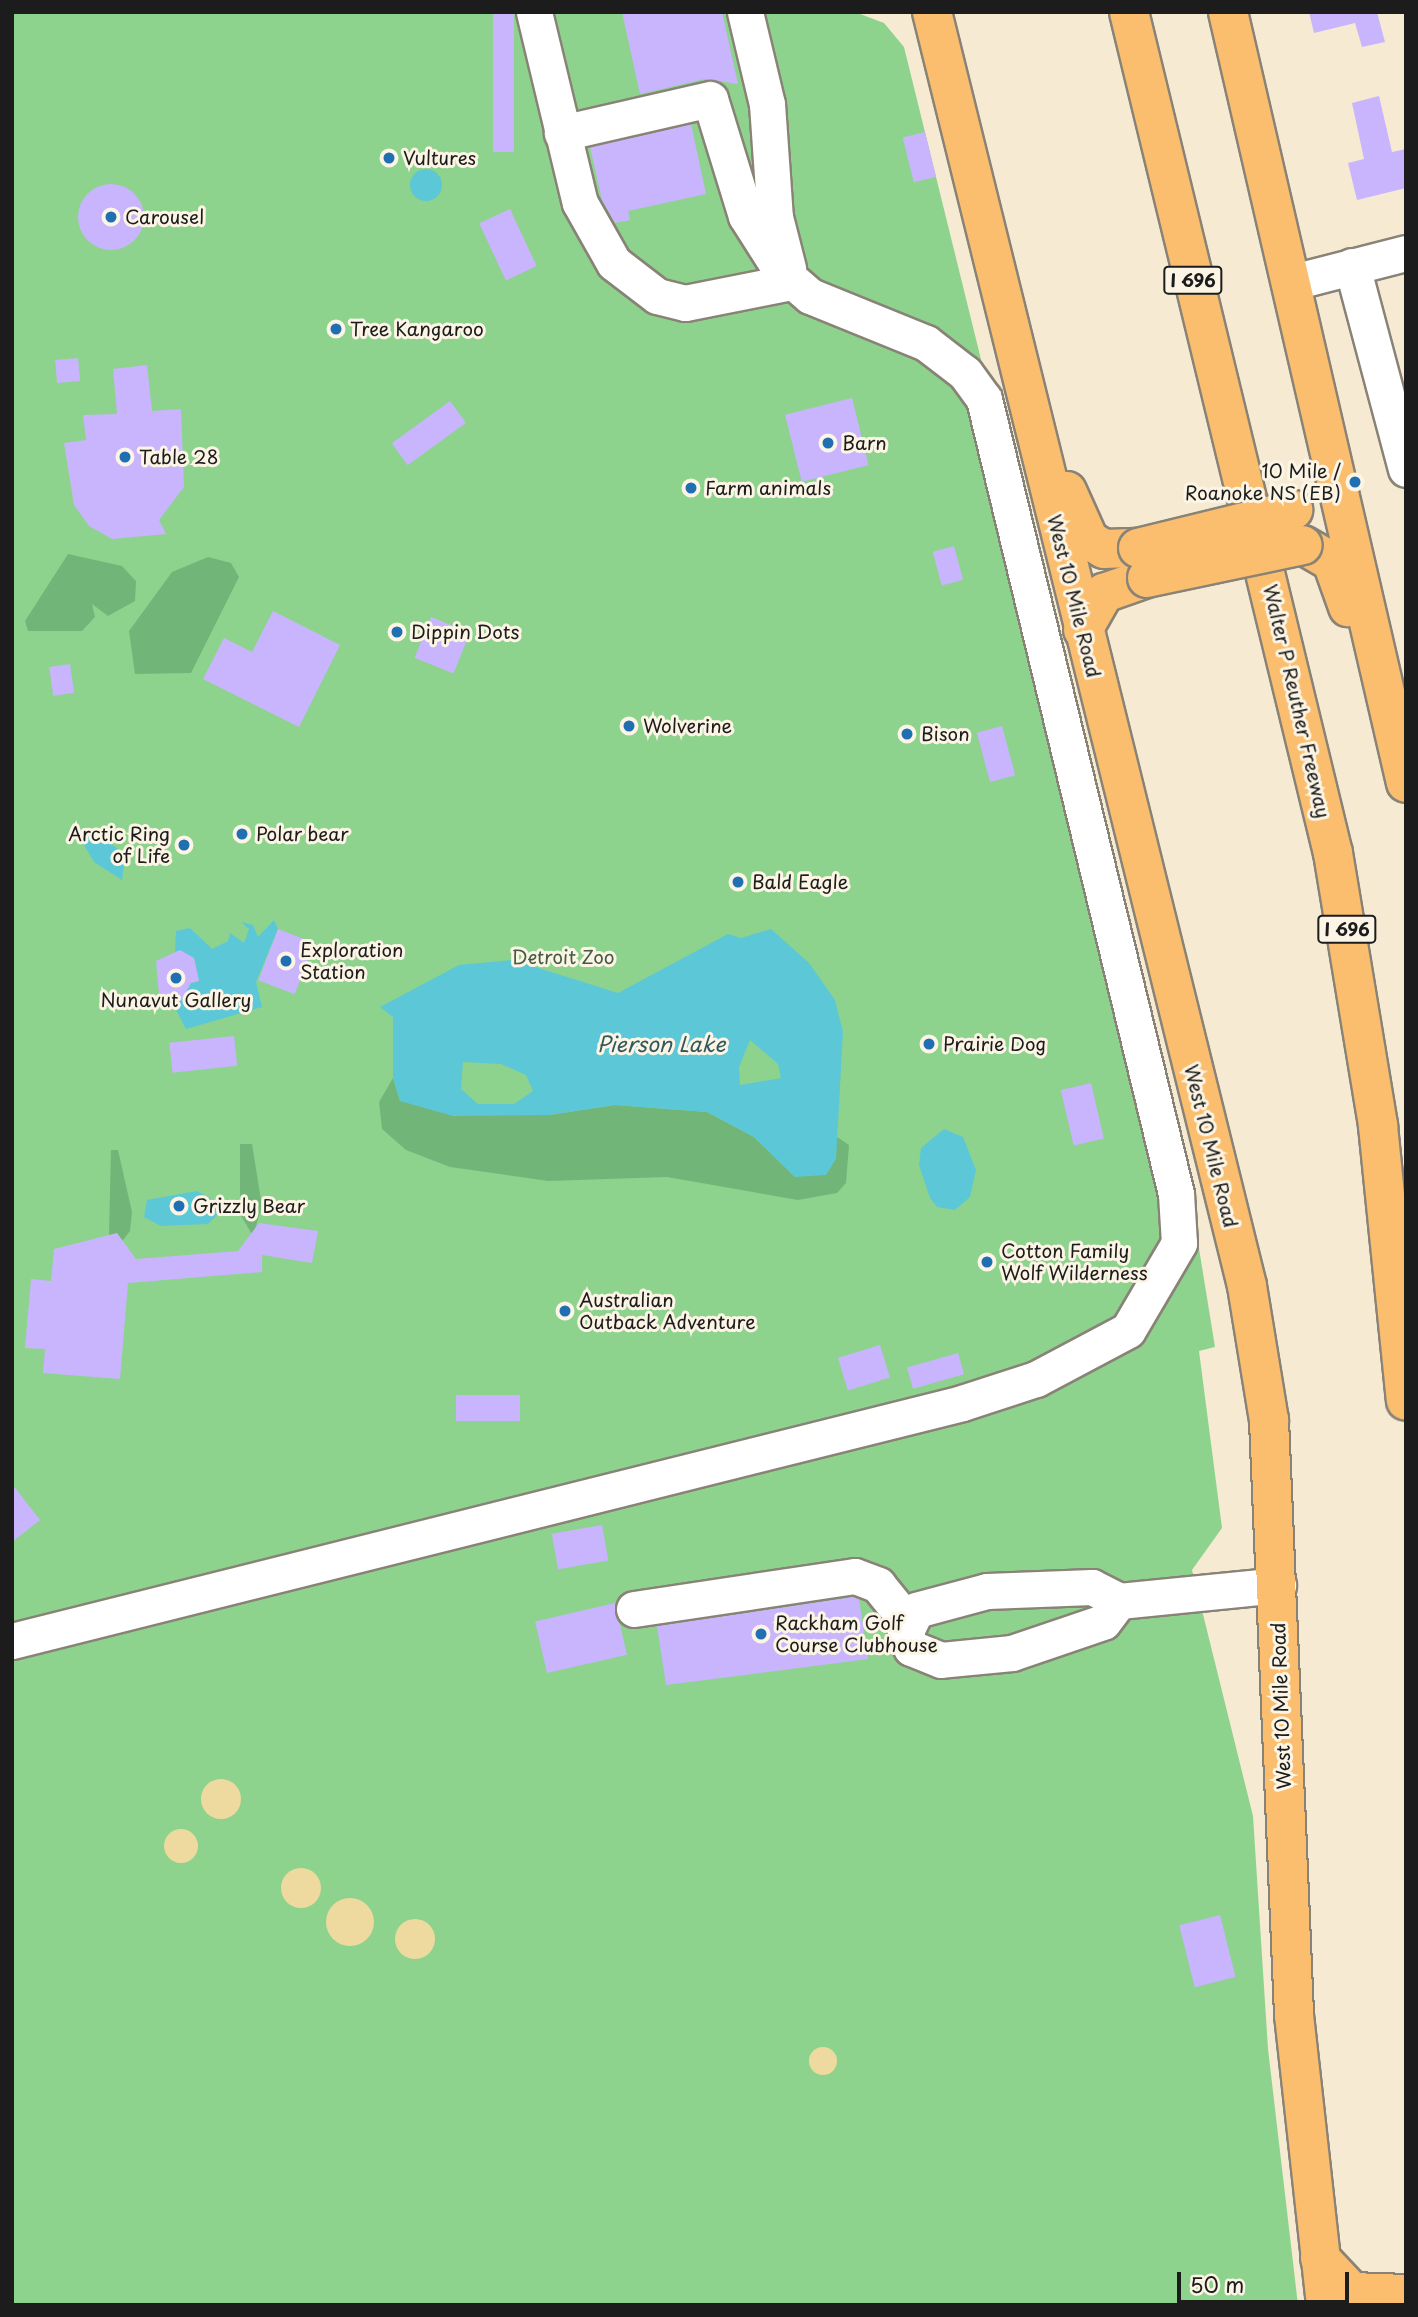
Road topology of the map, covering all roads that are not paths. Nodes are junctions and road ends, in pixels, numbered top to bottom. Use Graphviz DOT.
graph roads {
  1 [pos="745,12"];
  2 [pos="932,12"];
  3 [pos="1129,12"];
  4 [pos="1228,12"];
  5 [pos="539,13"];
  6 [pos="562,133"];
  7 [pos="1406,253"];
  8 [pos="1352,266"];
  9 [pos="791,282"];
  10 [pos="1289,283"];
  11 [pos="1010,328"];
  12 [pos="1330,449"];
  13 [pos="1406,469"];
  14 [pos="1298,527"];
  15 [pos="1142,563"];
  16 [pos="1083,631"];
  17 [pos="1403,768"];
  18 [pos="1406,1401"];
  19 [pos="1278,1585"];
  20 [pos="1119,1601"];
  21 [pos="634,1609"];
  22 [pos="907,1622"];
  23 [pos="12,1641"];
  24 [pos="1330,2283"];
  25 [pos="1406,2294"];
  1 -- 9 [label="street"];
  2 -- 11 [label="main road, West 10 Mile Road"];
  3 -- 18 [label="main road, Walter P Reuther Freeway / I 696"];
  4 -- 10 [label="main road"];
  5 -- 6 [label="street"];
  6 -- 9 [label="street"];
  6 -- 9 [label="street"];
  7 -- 8 [label="street"];
  8 -- 10 [label="street"];
  8 -- 13 [label="street"];
  9 -- 23 [label="street"];
  10 -- 12 [label="main road"];
  11 -- 15 [label="main road"];
  11 -- 16 [label="main road, West 10 Mile Road"];
  12 -- 14 [label="main road"];
  12 -- 17 [label="main road"];
  14 -- 15 [label="main road, bridge"];
  14 -- 17 [label="main road"];
  15 -- 16 [label="main road"];
  16 -- 19 [label="main road, West 10 Mile Road"];
  19 -- 20 [label="street"];
  19 -- 24 [label="main road, West 10 Mile Road"];
  20 -- 22 [label="street"];
  20 -- 22 [label="street"];
  21 -- 22 [label="street"];
  24 -- 25 [label="main road"];
}
